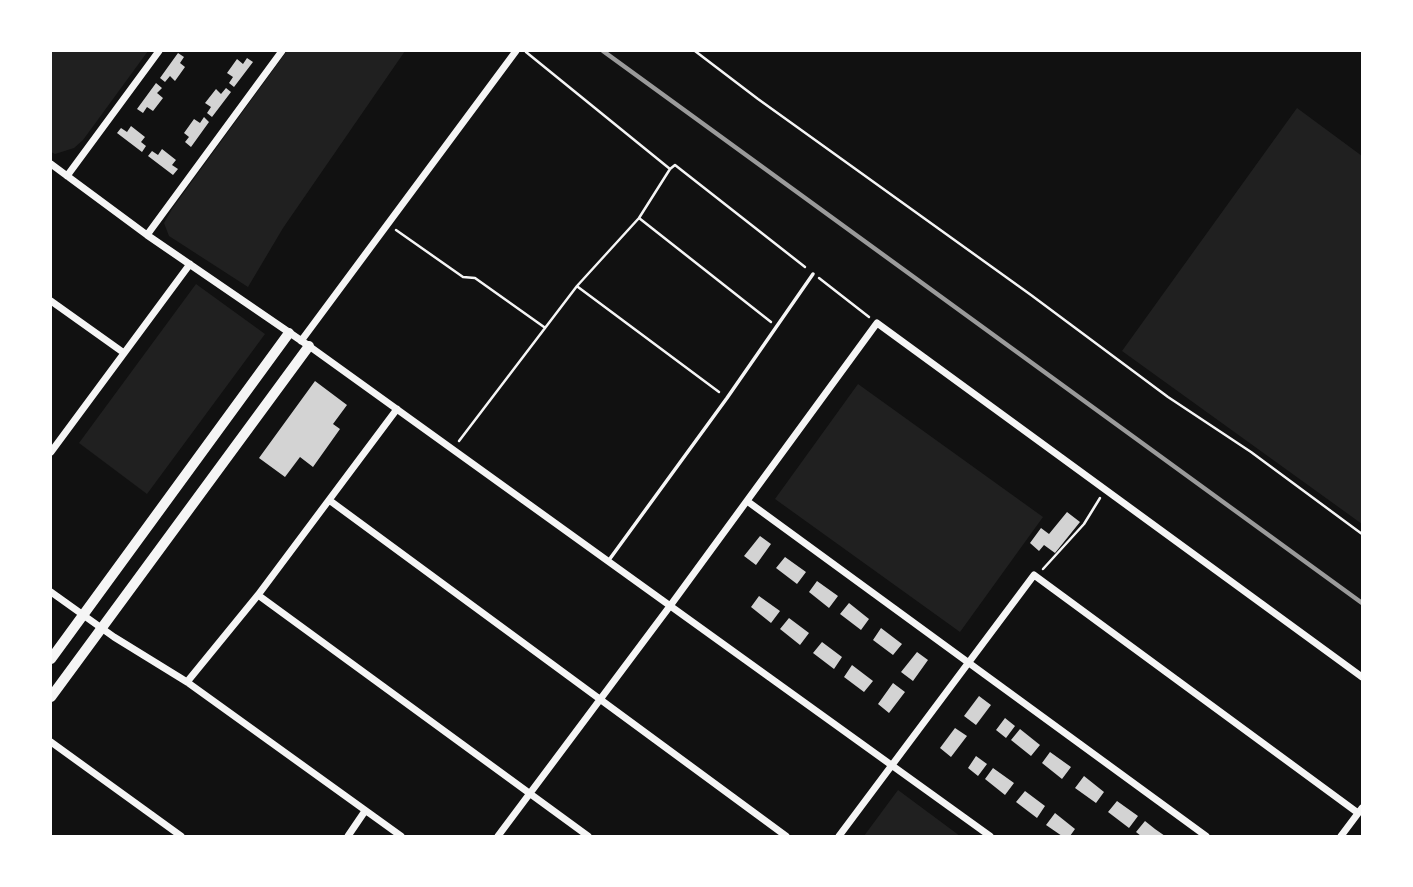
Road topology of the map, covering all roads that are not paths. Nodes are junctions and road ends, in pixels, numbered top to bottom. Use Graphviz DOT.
graph roads {
  1 [pos="159,51"];
  2 [pos="282,51"];
  3 [pos="516,51"];
  4 [pos="51,164"];
  5 [pos="67,176"];
  6 [pos="147,235"];
  7 [pos="190,264"];
  8 [pos="813,274"];
  9 [pos="51,301"];
  10 [pos="289,333"];
  11 [pos="305,344"];
  12 [pos="124,354"];
  13 [pos="397,409"];
  14 [pos="52,449"];
  15 [pos="329,500"];
  16 [pos="747,501"];
  17 [pos="608,561"];
  18 [pos="53,592"];
  19 [pos="258,594"];
  20 [pos="670,606"];
  21 [pos="83,615"];
  22 [pos="102,628"];
  23 [pos="51,659"];
  24 [pos="968,663"];
  25 [pos="1362,677"];
  26 [pos="187,682"];
  27 [pos="51,698"];
  28 [pos="599,699"];
  29 [pos="51,742"];
  30 [pos="892,766"];
  31 [pos="530,793"];
  32 [pos="1360,810"];
  33 [pos="365,811"];
  34 [pos="181,836"];
  35 [pos="348,836"];
  36 [pos="401,836"];
  37 [pos="498,836"];
  38 [pos="589,836"];
  39 [pos="786,836"];
  40 [pos="839,836"];
  41 [pos="990,836"];
  42 [pos="1206,836"];
  43 [pos="1341,836"];
  1 -- 5 [label="street"];
  2 -- 6 [label="street"];
  3 -- 11 [label="street"];
  4 -- 5 [label="street"];
  5 -- 6 [label="street"];
  6 -- 7 [label="street"];
  7 -- 10 [label="street"];
  7 -- 12 [label="street"];
  8 -- 17 [label="lane"];
  9 -- 12 [label="street"];
  10 -- 11 [label="street"];
  10 -- 21 [label="street"];
  11 -- 13 [label="street"];
  11 -- 22 [label="street"];
  12 -- 14 [label="street"];
  13 -- 15 [label="street"];
  13 -- 17 [label="street"];
  15 -- 19 [label="street"];
  15 -- 28 [label="street"];
  16 -- 20 [label="street"];
  16 -- 24 [label="street"];
  16 -- 25 [label="street"];
  17 -- 20 [label="street"];
  18 -- 21 [label="street"];
  19 -- 26 [label="street"];
  19 -- 31 [label="street"];
  20 -- 28 [label="street"];
  20 -- 30 [label="street"];
  21 -- 22 [label="street"];
  21 -- 23 [label="street"];
  22 -- 26 [label="street"];
  22 -- 27 [label="street"];
  24 -- 30 [label="street"];
  24 -- 32 [label="street"];
  24 -- 42 [label="street"];
  26 -- 33 [label="street"];
  28 -- 31 [label="street"];
  28 -- 39 [label="street"];
  29 -- 34 [label="street"];
  30 -- 40 [label="street"];
  30 -- 41 [label="street"];
  31 -- 37 [label="street"];
  31 -- 38 [label="street"];
  32 -- 43 [label="street"];
  33 -- 35 [label="street"];
  33 -- 36 [label="street"];
}
